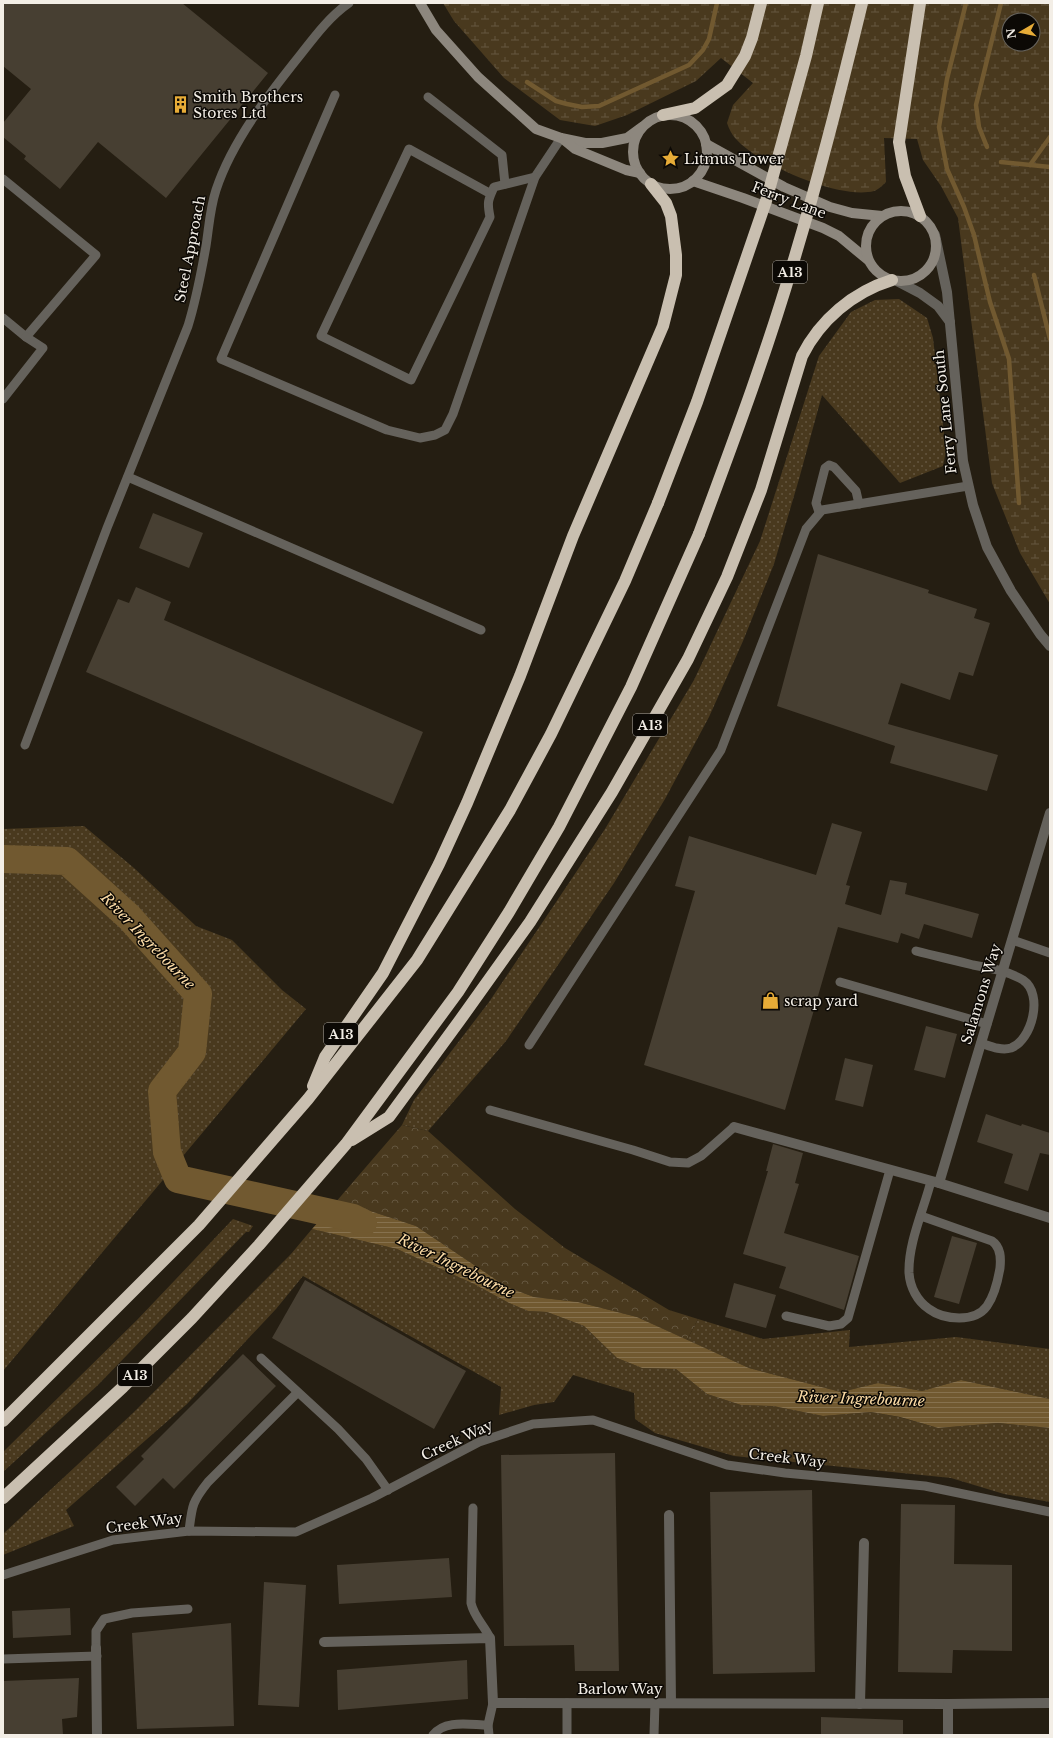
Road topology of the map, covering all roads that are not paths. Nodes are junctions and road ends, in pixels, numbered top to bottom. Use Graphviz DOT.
graph roads {
  1 [pos="420,3"];
  2 [pos="761,3"];
  3 [pos="818,3"];
  4 [pos="862,3"];
  5 [pos="920,3"];
  6 [pos="342,5"];
  7 [pos="335,96"];
  8 [pos="428,97"];
  9 [pos="662,115"];
  10 [pos="642,127"];
  11 [pos="561,138"];
  12 [pos="706,144"];
  13 [pos="640,173"];
  14 [pos="535,177"];
  15 [pos="4,181"];
  16 [pos="693,181"];
  17 [pos="505,184"];
  18 [pos="652,184"];
  19 [pos="491,194"];
  20 [pos="882,216"];
  21 [pos="920,216"];
  22 [pos="935,235"];
  23 [pos="868,260"];
  24 [pos="894,281"];
  25 [pos="3,318"];
  26 [pos="950,322"];
  27 [pos="26,337"];
  28 [pos="3,400"];
  29 [pos="128,477"];
  30 [pos="968,486"];
  31 [pos="859,504"];
  32 [pos="820,512"];
  33 [pos="481,630"];
  34 [pos="1050,646"];
  35 [pos="25,745"];
  36 [pos="1050,813"];
  37 [pos="1012,940"];
  38 [pos="916,952"];
  39 [pos="1050,953"];
  40 [pos="1002,971"];
  41 [pos="840,982"];
  42 [pos="987,1024"];
  43 [pos="981,1042"];
  44 [pos="529,1045"];
  45 [pos="308,1099"];
  46 [pos="490,1110"];
  47 [pos="734,1127"];
  48 [pos="346,1144"];
  49 [pos="890,1170"];
  50 [pos="935,1182"];
  51 [pos="921,1216"];
  52 [pos="1050,1218"];
  53 [pos="786,1316"];
  54 [pos="260,1358"];
  55 [pos="297,1393"];
  56 [pos="3,1421"];
  57 [pos="388,1490"];
  58 [pos="3,1498"];
  59 [pos="473,1508"];
  60 [pos="1050,1512"];
  61 [pos="669,1515"];
  62 [pos="188,1531"];
  63 [pos="864,1542"];
  64 [pos="3,1575"];
  65 [pos="188,1609"];
  66 [pos="490,1638"];
  67 [pos="324,1642"];
  68 [pos="97,1652"];
  69 [pos="3,1659"];
  70 [pos="492,1703"];
  71 [pos="567,1703"];
  72 [pos="655,1703"];
  73 [pos="671,1703"];
  74 [pos="1050,1703"];
  75 [pos="860,1704"];
  76 [pos="948,1704"];
  77 [pos="488,1725"];
  78 [pos="97,1735"];
  79 [pos="433,1735"];
  80 [pos="489,1735"];
  81 [pos="567,1735"];
  82 [pos="654,1735"];
  83 [pos="948,1735"];
  1 -- 11 [label="street"];
  2 -- 9 [label="highway"];
  3 -- 45 [label="highway, A13, bridge"];
  4 -- 48 [label="highway, A13, bridge"];
  5 -- 21 [label="highway"];
  6 -- 29 [label="lane, Steel Approach"];
  7 -- 14 [label="lane"];
  8 -- 17 [label="lane"];
  9 -- 10 [label="street"];
  9 -- 12 [label="street"];
  10 -- 11 [label="street"];
  10 -- 13 [label="street"];
  11 -- 13 [label="street"];
  11 -- 14 [label="lane"];
  12 -- 16 [label="street"];
  12 -- 20 [label="street, Ferry Lane"];
  13 -- 18 [label="street"];
  14 -- 17 [label="lane"];
  15 -- 27 [label="lane"];
  16 -- 18 [label="street"];
  16 -- 23 [label="street, Ferry Lane"];
  17 -- 19 [label="lane"];
  18 -- 45 [label="highway, A13"];
  19 -- 19 [label="lane"];
  20 -- 21 [label="street"];
  20 -- 23 [label="street"];
  21 -- 22 [label="street"];
  22 -- 24 [label="street"];
  22 -- 26 [label="street, Ferry Lane South"];
  23 -- 24 [label="street"];
  24 -- 26 [label="street"];
  24 -- 48 [label="highway, A13"];
  25 -- 27 [label="lane"];
  26 -- 30 [label="street, Ferry Lane South"];
  27 -- 28 [label="lane"];
  29 -- 33 [label="lane"];
  29 -- 35 [label="lane, Steel Approach"];
  30 -- 31 [label="lane"];
  30 -- 34 [label="street, Ferry Lane South"];
  31 -- 32 [label="lane"];
  31 -- 32 [label="lane"];
  32 -- 44 [label="lane"];
  36 -- 37 [label="street, Salamons Way"];
  37 -- 39 [label="lane"];
  37 -- 40 [label="street, Salamons Way"];
  38 -- 40 [label="lane"];
  40 -- 42 [label="street, Salamons Way"];
  40 -- 43 [label="lane"];
  41 -- 42 [label="lane"];
  42 -- 43 [label="street, Salamons Way"];
  43 -- 50 [label="street, Salamons Way"];
  45 -- 56 [label="highway, A13"];
  46 -- 47 [label="lane"];
  47 -- 49 [label="street"];
  48 -- 58 [label="highway, A13"];
  49 -- 50 [label="street"];
  49 -- 53 [label="lane"];
  50 -- 51 [label="lane"];
  50 -- 52 [label="street"];
  51 -- 51 [label="lane"];
  54 -- 55 [label="lane"];
  55 -- 57 [label="lane"];
  55 -- 62 [label="lane"];
  57 -- 60 [label="lane, Creek Way"];
  57 -- 62 [label="lane, Creek Way"];
  59 -- 66 [label="lane"];
  61 -- 73 [label="street"];
  62 -- 64 [label="lane, Creek Way"];
  63 -- 75 [label="street"];
  65 -- 68 [label="lane"];
  66 -- 67 [label="street"];
  66 -- 70 [label="street"];
  68 -- 69 [label="lane"];
  68 -- 78 [label="street"];
  70 -- 71 [label="street, Barlow Way"];
  70 -- 77 [label="lane"];
  71 -- 72 [label="street, Barlow Way"];
  71 -- 81 [label="lane"];
  72 -- 73 [label="street, Barlow Way"];
  72 -- 82 [label="lane"];
  73 -- 75 [label="street, Barlow Way"];
  74 -- 76 [label="street, Barlow Way"];
  75 -- 76 [label="street, Barlow Way"];
  76 -- 83 [label="street"];
  77 -- 79 [label="lane"];
  77 -- 80 [label="lane"];
}
